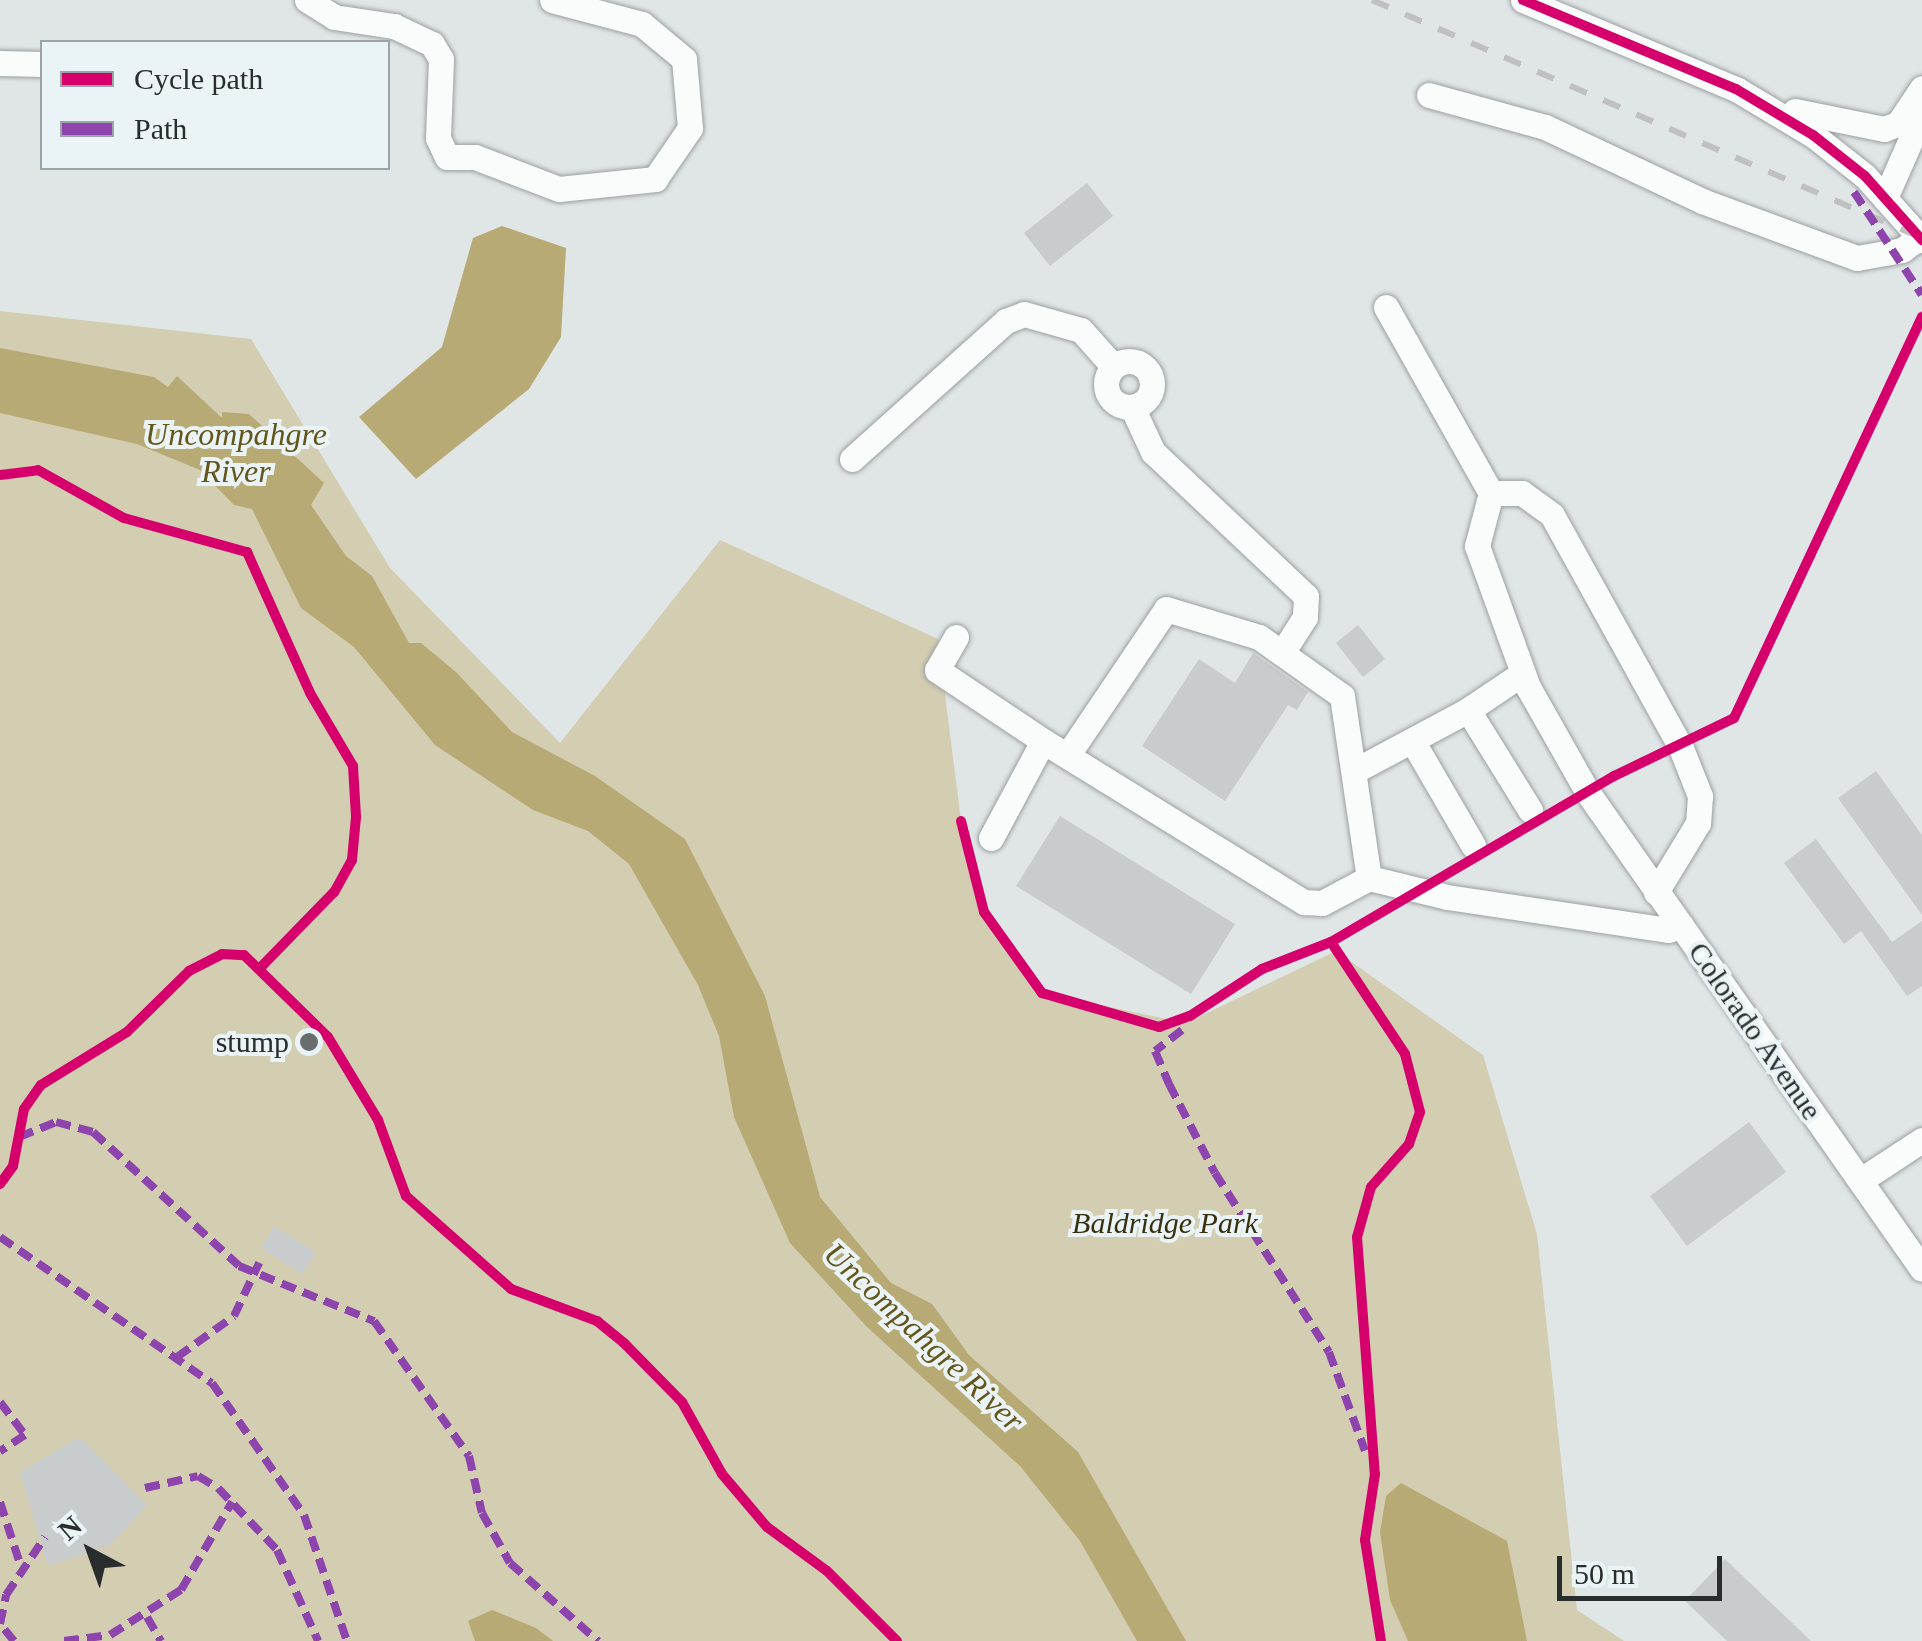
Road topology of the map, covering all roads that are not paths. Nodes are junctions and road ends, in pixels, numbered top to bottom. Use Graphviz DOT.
graph roads {
  1 [pos="307,0"];
  2 [pos="552,0"];
  3 [pos="1524,0"];
  4 [pos="0,63"];
  5 [pos="40,64"];
  6 [pos="1922,88"];
  7 [pos="1736,89"];
  8 [pos="1429,95"];
  9 [pos="1922,114"];
  10 [pos="1885,198"];
  11 [pos="1921,238"];
  12 [pos="1386,306"];
  13 [pos="852,459"];
  14 [pos="1491,493"];
  15 [pos="956,637"];
  16 [pos="1282,653"];
  17 [pos="1523,673"];
  18 [pos="1468,710"];
  19 [pos="1043,741"];
  20 [pos="1413,742"];
  21 [pos="1067,756"];
  22 [pos="1358,770"];
  23 [pos="1530,810"];
  24 [pos="991,838"];
  25 [pos="1473,845"];
  26 [pos="1369,878"];
  27 [pos="1656,892"];
  28 [pos="1681,926"];
  29 [pos="1922,1140"];
  30 [pos="1860,1180"];
  31 [pos="1922,1268"];
  1 -- 2 [label="street"];
  3 -- 7 [label="street"];
  4 -- 5 [label="street"];
  6 -- 7 [label="street"];
  7 -- 10 [label="street"];
  8 -- 11 [label="street"];
  9 -- 10 [label="street"];
  10 -- 11 [label="street"];
  12 -- 14 [label="street"];
  13 -- 16 [label="street"];
  14 -- 17 [label="street, Colorado Avenue"];
  14 -- 27 [label="street"];
  15 -- 19 [label="street"];
  16 -- 21 [label="street"];
  16 -- 22 [label="street"];
  17 -- 18 [label="street"];
  17 -- 27 [label="street, Colorado Avenue"];
  18 -- 20 [label="street"];
  18 -- 23 [label="street"];
  19 -- 21 [label="street"];
  19 -- 24 [label="street"];
  20 -- 22 [label="street"];
  20 -- 25 [label="street"];
  21 -- 26 [label="street"];
  22 -- 26 [label="street"];
  26 -- 28 [label="street"];
  27 -- 28 [label="street, Colorado Avenue"];
  28 -- 30 [label="street, Colorado Avenue"];
  29 -- 30 [label="street"];
  30 -- 31 [label="street, Colorado Avenue"];
}
